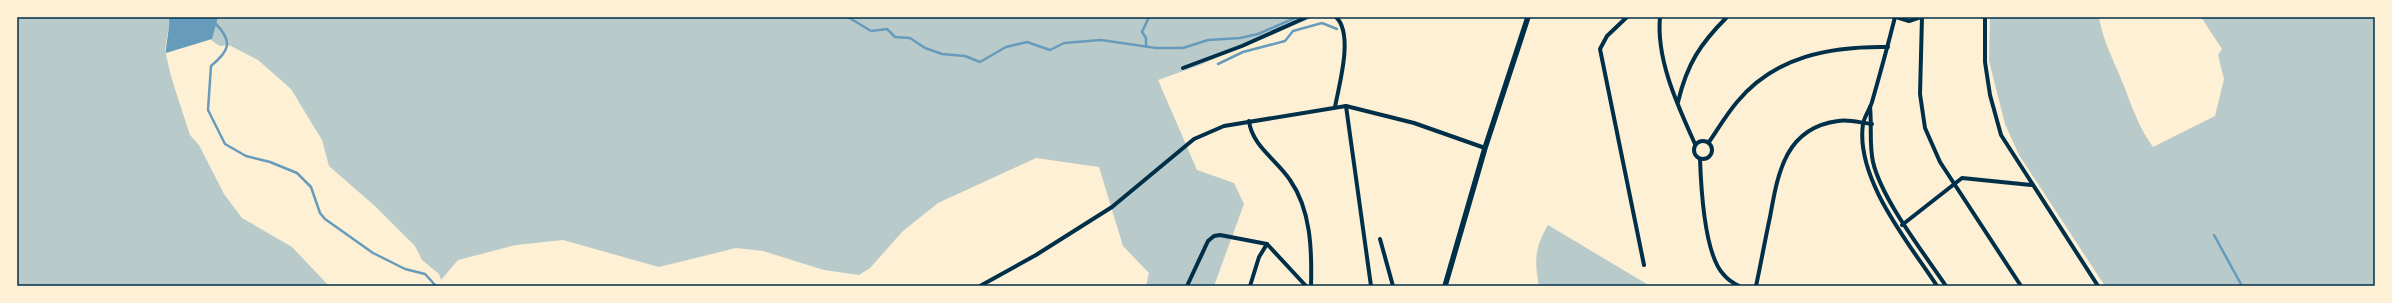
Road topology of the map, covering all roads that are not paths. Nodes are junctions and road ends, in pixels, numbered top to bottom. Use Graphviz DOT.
graph roads {
  1 [pos="1307,17"];
  2 [pos="1336,17"];
  3 [pos="1528,17"];
  4 [pos="1627,17"];
  5 [pos="1660,17"];
  6 [pos="1727,17"];
  7 [pos="1896,17"];
  8 [pos="1922,17"];
  9 [pos="1985,17"];
  10 [pos="1888,47"];
  11 [pos="1183,68"];
  12 [pos="1678,102"];
  13 [pos="1346,106"];
  14 [pos="1335,107"];
  15 [pos="1870,107"];
  16 [pos="1249,121"];
  17 [pos="1863,123"];
  18 [pos="1872,124"];
  19 [pos="1709,142"];
  20 [pos="1695,144"];
  21 [pos="1485,148"];
  22 [pos="1700,158"];
  23 [pos="1954,185"];
  24 [pos="2032,185"];
  25 [pos="1904,223"];
  26 [pos="1898,228"];
  27 [pos="1380,239"];
  28 [pos="1267,244"];
  29 [pos="1644,265"];
  30 [pos="980,286"];
  31 [pos="1187,286"];
  32 [pos="1250,286"];
  33 [pos="1306,286"];
  34 [pos="1312,286"];
  35 [pos="1371,286"];
  36 [pos="1393,286"];
  37 [pos="1445,286"];
  38 [pos="1739,286"];
  39 [pos="1756,286"];
  40 [pos="1937,286"];
  41 [pos="1946,286"];
  42 [pos="2021,286"];
  43 [pos="2098,286"];
  1 -- 11 [label="street"];
  2 -- 14 [label="street"];
  3 -- 21 [label="street"];
  4 -- 29 [label="street"];
  5 -- 12 [label="street"];
  6 -- 12 [label="street"];
  7 -- 8 [label="street"];
  7 -- 10 [label="street"];
  8 -- 23 [label="street"];
  9 -- 24 [label="street"];
  10 -- 15 [label="street"];
  10 -- 19 [label="street"];
  12 -- 20 [label="street"];
  13 -- 14 [label="street"];
  13 -- 21 [label="street"];
  13 -- 35 [label="street"];
  14 -- 16 [label="street"];
  15 -- 17 [label="street"];
  15 -- 18 [label="street"];
  16 -- 30 [label="street"];
  16 -- 34 [label="street"];
  17 -- 18 [label="street"];
  17 -- 26 [label="street"];
  17 -- 39 [label="street"];
  18 -- 25 [label="street"];
  19 -- 20 [label="street"];
  19 -- 22 [label="street"];
  20 -- 22 [label="street"];
  21 -- 37 [label="street"];
  22 -- 38 [label="street"];
  23 -- 24 [label="street"];
  23 -- 25 [label="street"];
  23 -- 42 [label="street"];
  24 -- 43 [label="street"];
  25 -- 26 [label="street"];
  25 -- 41 [label="street"];
  26 -- 40 [label="street"];
  27 -- 36 [label="street"];
  28 -- 31 [label="street"];
  28 -- 32 [label="street"];
  28 -- 33 [label="street"];
}
